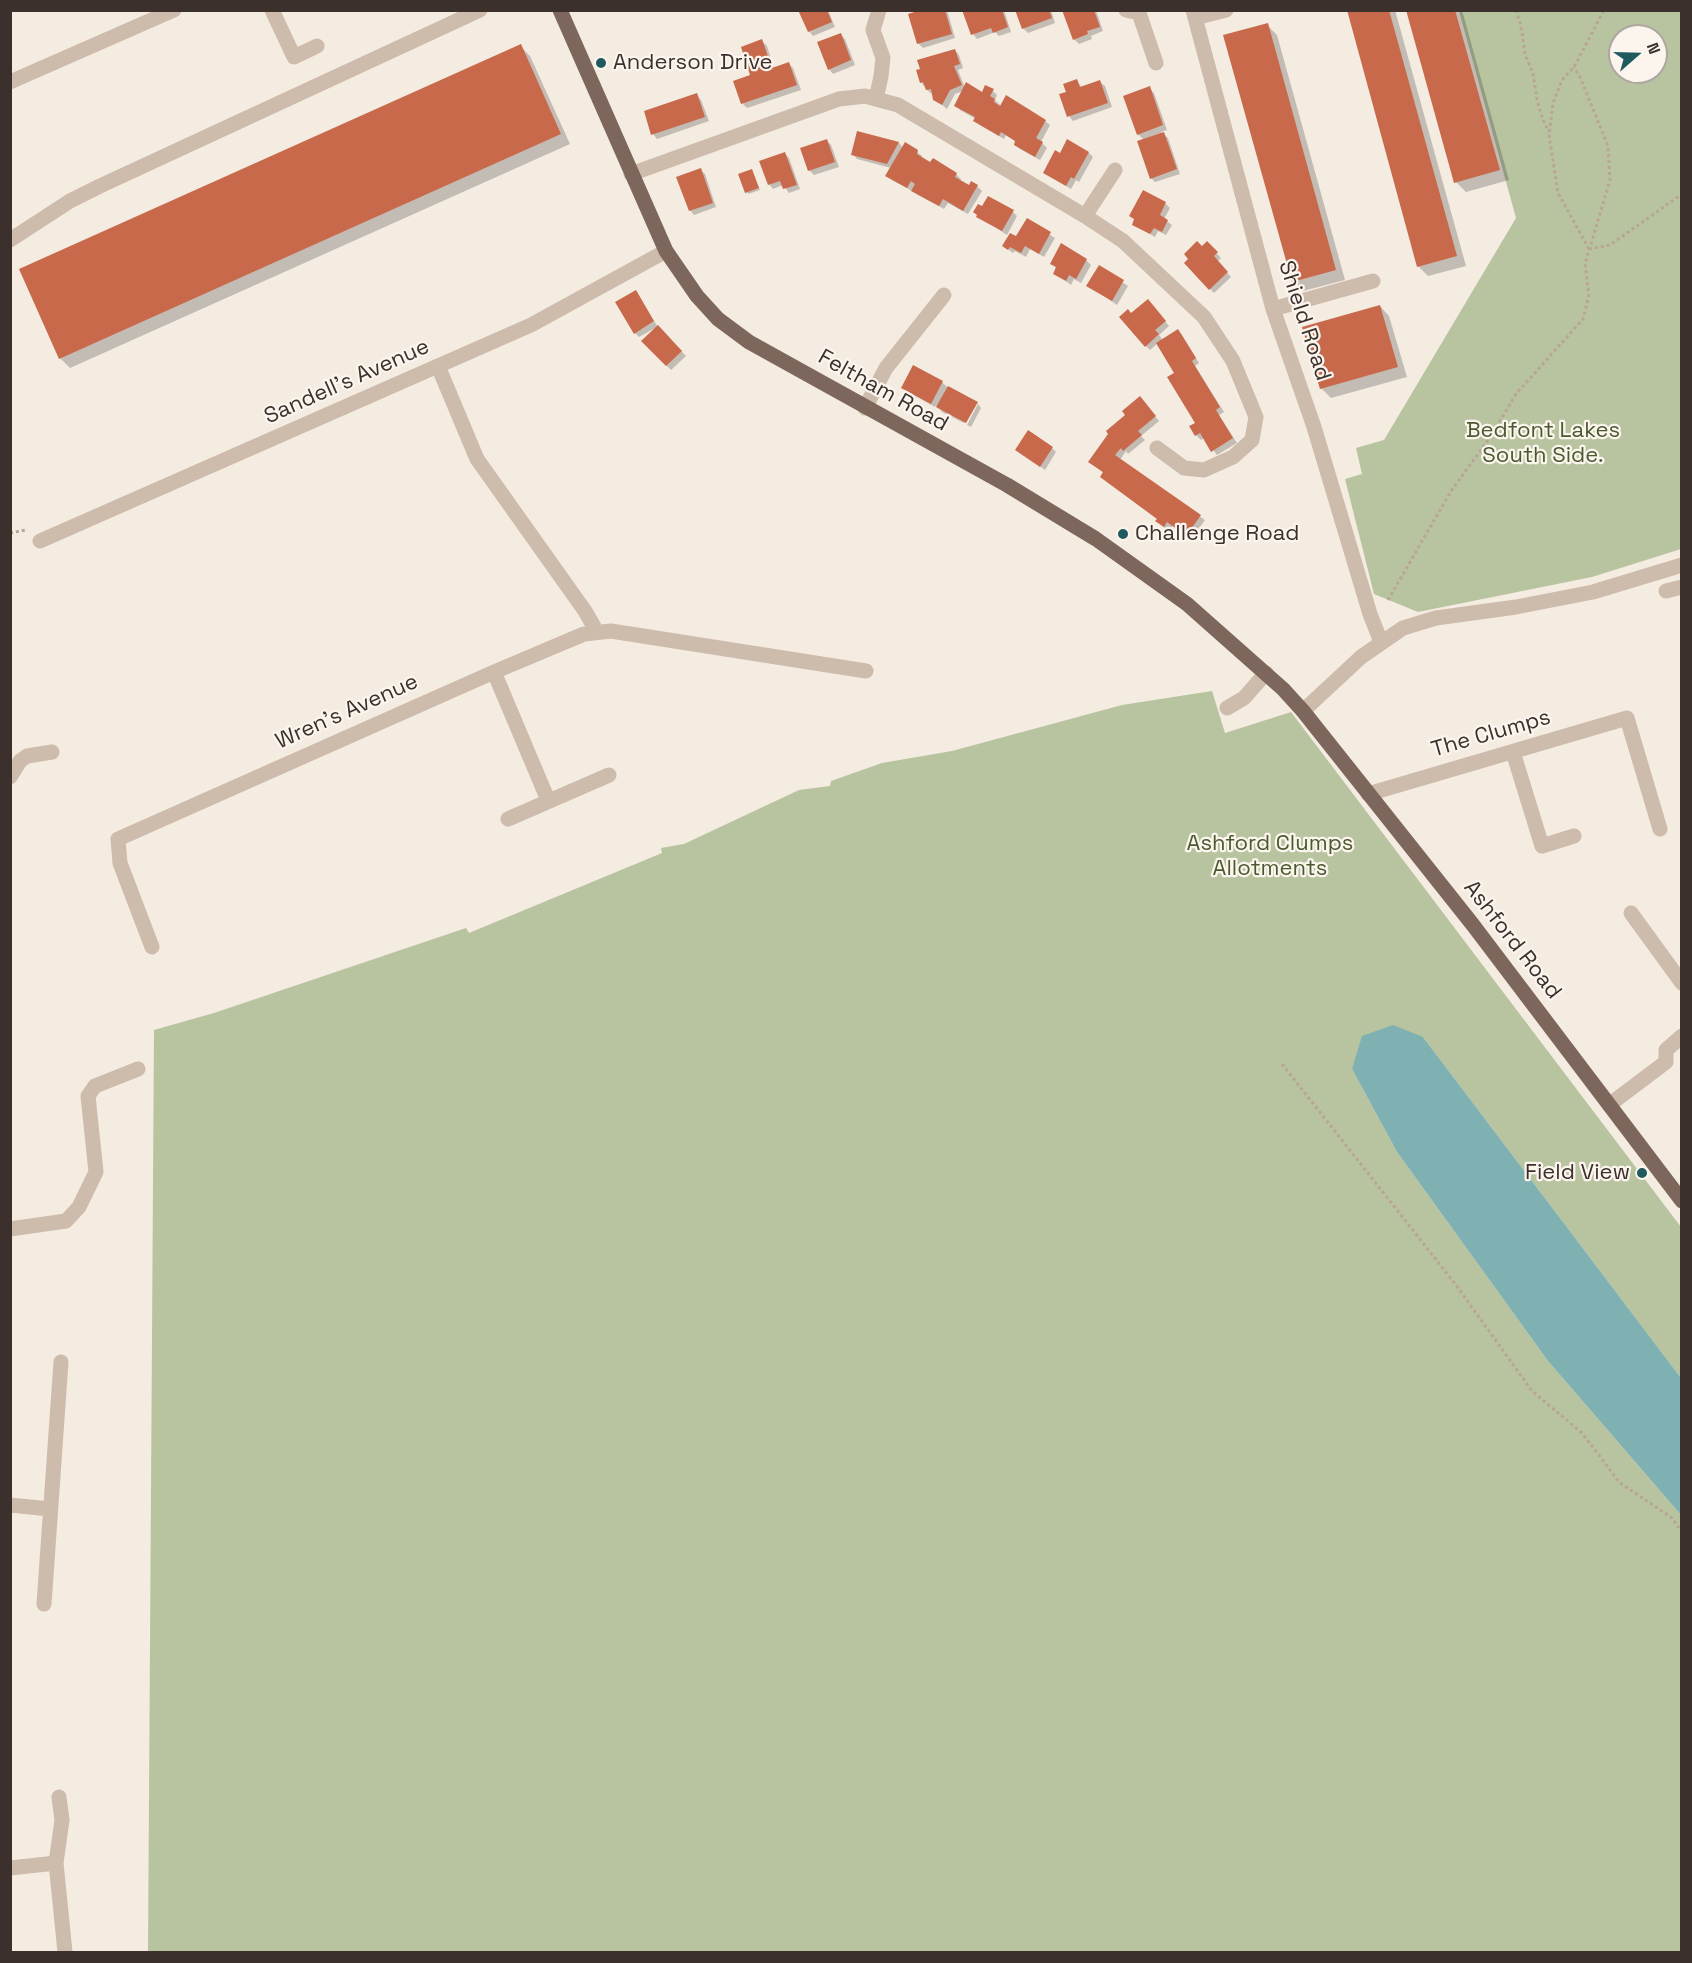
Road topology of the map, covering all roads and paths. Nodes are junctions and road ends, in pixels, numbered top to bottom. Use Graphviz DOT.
graph roads {
  1 [pos="174,10"];
  2 [pos="272,10"];
  3 [pos="480,10"];
  4 [pos="560,10"];
  5 [pos="879,10"];
  6 [pos="1126,10"];
  7 [pos="1226,10"];
  8 [pos="1516,10"];
  9 [pos="1604,10"];
  10 [pos="1194,14"];
  11 [pos="317,46"];
  12 [pos="1156,63"];
  13 [pos="1574,67"];
  14 [pos="10,82"];
  15 [pos="876,99"];
  16 [pos="1549,133"];
  17 [pos="1115,170"];
  18 [pos="631,174"];
  19 [pos="1682,194"];
  20 [pos="1085,216"];
  21 [pos="10,240"];
  22 [pos="1589,249"];
  23 [pos="666,251"];
  24 [pos="1373,281"];
  25 [pos="944,295"];
  26 [pos="1274,309"];
  27 [pos="438,366"];
  28 [pos="865,408"];
  29 [pos="1157,448"];
  30 [pos="40,541"];
  31 [pos="1682,565"];
  32 [pos="1682,587"];
  33 [pos="1666,591"];
  34 [pos="1388,600"];
  35 [pos="597,632"];
  36 [pos="1381,642"];
  37 [pos="866,671"];
  38 [pos="494,672"];
  39 [pos="1266,673"];
  40 [pos="1227,708"];
  41 [pos="1303,711"];
  42 [pos="52,752"];
  43 [pos="1513,752"];
  44 [pos="609,775"];
  45 [pos="10,777"];
  46 [pos="1368,794"];
  47 [pos="548,800"];
  48 [pos="508,819"];
  49 [pos="1660,829"];
  50 [pos="1574,836"];
  51 [pos="1631,913"];
  52 [pos="152,947"];
  53 [pos="1682,983"];
  54 [pos="1682,1036"];
  55 [pos="1282,1064"];
  56 [pos="138,1069"];
  57 [pos="1609,1104"];
  58 [pos="1680,1196"];
  59 [pos="10,1229"];
  60 [pos="61,1362"];
  61 [pos="10,1505"];
  62 [pos="50,1509"];
  63 [pos="1682,1532"];
  64 [pos="44,1604"];
  65 [pos="59,1797"];
  66 [pos="56,1863"];
  67 [pos="10,1868"];
  68 [pos="65,1953"];
  1 -- 14 [label="street"];
  2 -- 11 [label="street"];
  3 -- 21 [label="street"];
  4 -- 18 [label="main road, Feltham Road"];
  5 -- 15 [label="street"];
  6 -- 12 [label="street"];
  7 -- 10 [label="street"];
  8 -- 16 [label="path"];
  9 -- 13 [label="path"];
  10 -- 26 [label="street, Shield Road"];
  13 -- 16 [label="path"];
  13 -- 22 [label="path"];
  15 -- 18 [label="street"];
  15 -- 20 [label="street"];
  16 -- 22 [label="path"];
  17 -- 20 [label="street"];
  18 -- 23 [label="main road, Feltham Road"];
  19 -- 22 [label="path"];
  20 -- 29 [label="street"];
  22 -- 34 [label="path"];
  23 -- 27 [label="street, Sandell's Avenue"];
  23 -- 28 [label="main road, Feltham Road"];
  24 -- 26 [label="street"];
  25 -- 28 [label="street"];
  26 -- 36 [label="street, Shield Road"];
  27 -- 30 [label="street, Sandell's Avenue"];
  27 -- 35 [label="street"];
  28 -- 39 [label="main road, Feltham Road"];
  31 -- 36 [label="street"];
  32 -- 33 [label="street"];
  35 -- 37 [label="street, Wren's Avenue"];
  35 -- 38 [label="street, Wren's Avenue"];
  36 -- 41 [label="street"];
  38 -- 47 [label="street"];
  38 -- 52 [label="street, Wren's Avenue"];
  39 -- 40 [label="street"];
  39 -- 41 [label="main road, Feltham Road"];
  41 -- 46 [label="main road, Ashford Road"];
  42 -- 45 [label="street"];
  43 -- 46 [label="street, The Clumps"];
  43 -- 49 [label="street, The Clumps"];
  43 -- 50 [label="street"];
  44 -- 47 [label="street"];
  46 -- 57 [label="main road, Ashford Road"];
  47 -- 48 [label="street"];
  51 -- 53 [label="street"];
  54 -- 57 [label="street"];
  55 -- 63 [label="path"];
  56 -- 59 [label="street"];
  57 -- 58 [label="main road, Ashford Road"];
  60 -- 62 [label="street"];
  61 -- 62 [label="street"];
  62 -- 64 [label="street"];
  65 -- 66 [label="street"];
  66 -- 67 [label="street"];
  66 -- 68 [label="street"];
}
